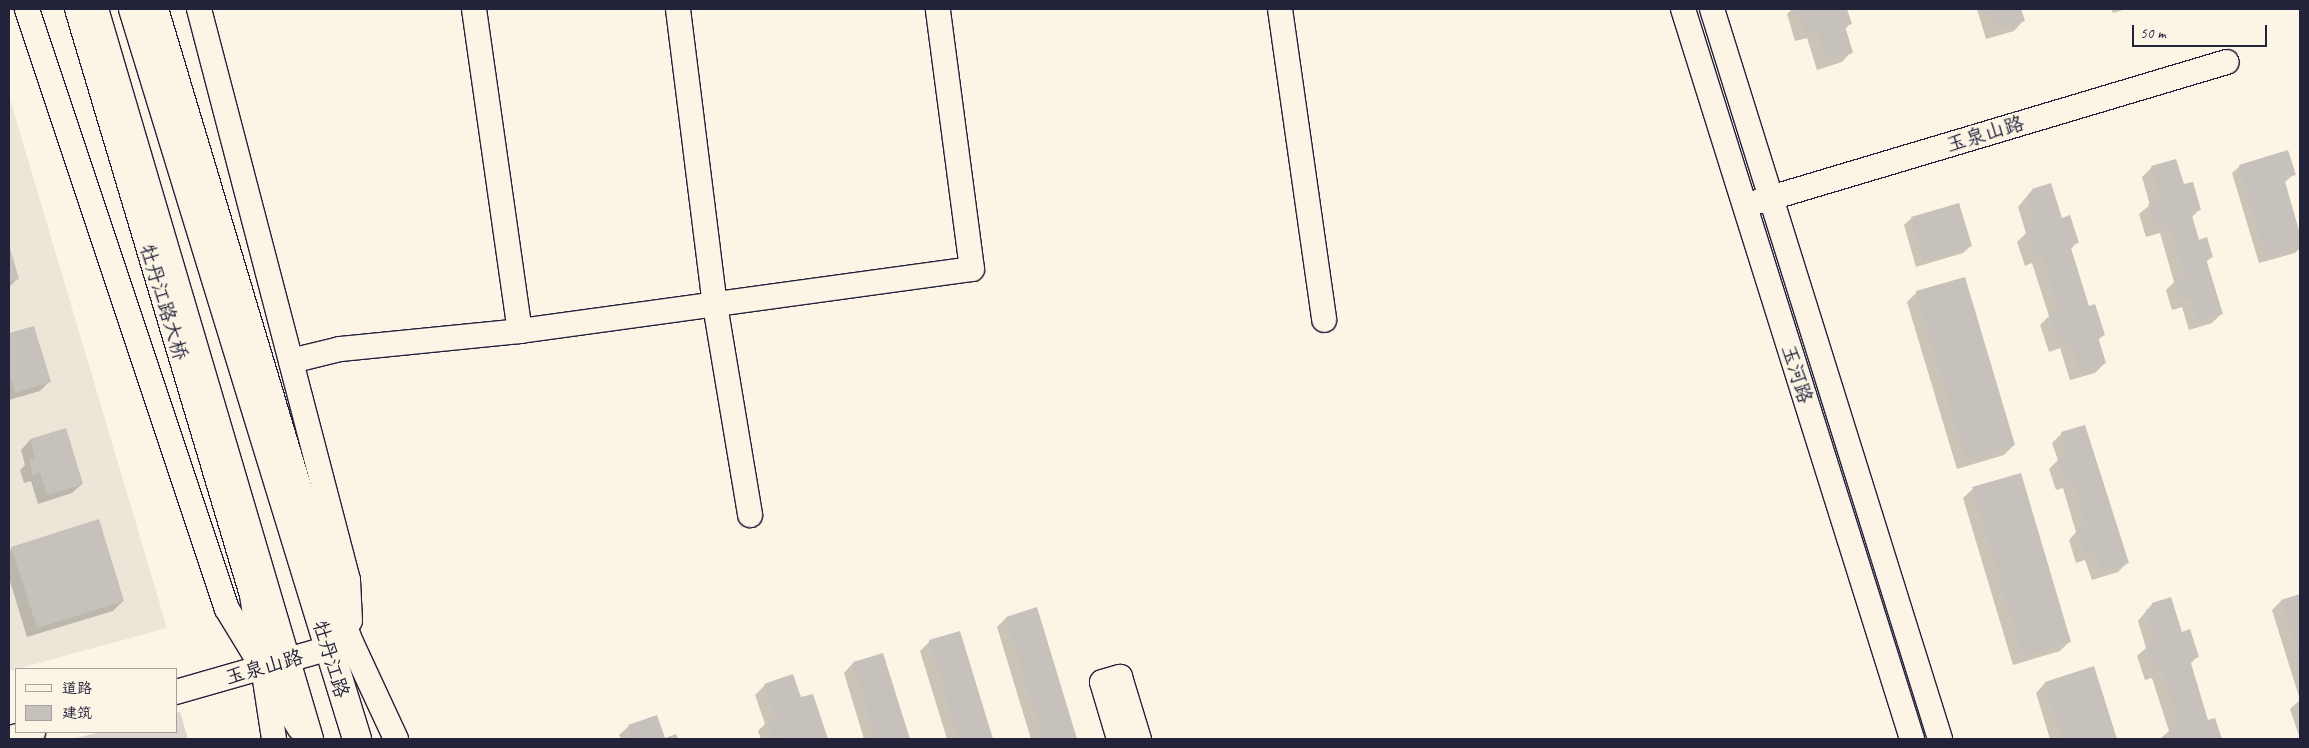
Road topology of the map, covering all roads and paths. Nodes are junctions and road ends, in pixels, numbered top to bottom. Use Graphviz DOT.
graph roads {
  1 [pos="26,9"];
  2 [pos="77,9"];
  3 [pos="94,9"];
  4 [pos="133,9"];
  5 [pos="156,9"];
  6 [pos="199,9"];
  7 [pos="474,9"];
  8 [pos="678,9"];
  9 [pos="938,9"];
  10 [pos="1280,9"];
  11 [pos="1683,9"];
  12 [pos="1712,9"];
  13 [pos="2227,62"];
  14 [pos="1772,198"];
  15 [pos="1744,206"];
  16 [pos="715,305"];
  17 [pos="1324,320"];
  18 [pos="520,331"];
  19 [pos="290,361"];
  20 [pos="750,515"];
  21 [pos="316,576"];
  22 [pos="258,593"];
  23 [pos="339,645"];
  24 [pos="274,664"];
  25 [pos="178,691"];
  26 [pos="29,733"];
  27 [pos="356,736"];
  28 [pos="9,738"];
  29 [pos="274,739"];
  30 [pos="308,739"];
  31 [pos="396,739"];
  32 [pos="1119,739"];
  33 [pos="1139,739"];
  34 [pos="1912,739"];
  35 [pos="1940,739"];
  1 -- 24 [label="street"];
  2 -- 22 [label="street, 牡丹江路大桥"];
  3 -- 22 [label="main road, 牡丹江路大桥"];
  4 -- 21 [label="main road"];
  5 -- 21 [label="street"];
  6 -- 19 [label="street"];
  7 -- 18 [label="street"];
  8 -- 16 [label="street"];
  9 -- 16 [label="street"];
  10 -- 17 [label="street"];
  11 -- 15 [label="street, 玉河路"];
  12 -- 14 [label="street, 玉河路"];
  13 -- 14 [label="street, 玉泉山路"];
  14 -- 15 [label="street, 玉泉山路"];
  14 -- 35 [label="street, 玉河路"];
  15 -- 34 [label="street, 玉河路"];
  16 -- 18 [label="street"];
  16 -- 20 [label="street"];
  18 -- 19 [label="street"];
  19 -- 23 [label="street"];
  21 -- 23 [label="main road, 牡丹江路"];
  22 -- 24 [label="main road"];
  23 -- 24 [label="street, 玉泉山路"];
  23 -- 27 [label="main road, 牡丹江路"];
  23 -- 31 [label="street"];
  24 -- 25 [label="street, 玉泉山路"];
  24 -- 29 [label="street"];
  24 -- 30 [label="main road"];
  26 -- 28 [label="street"];
  32 -- 33 [label="street"];
}
